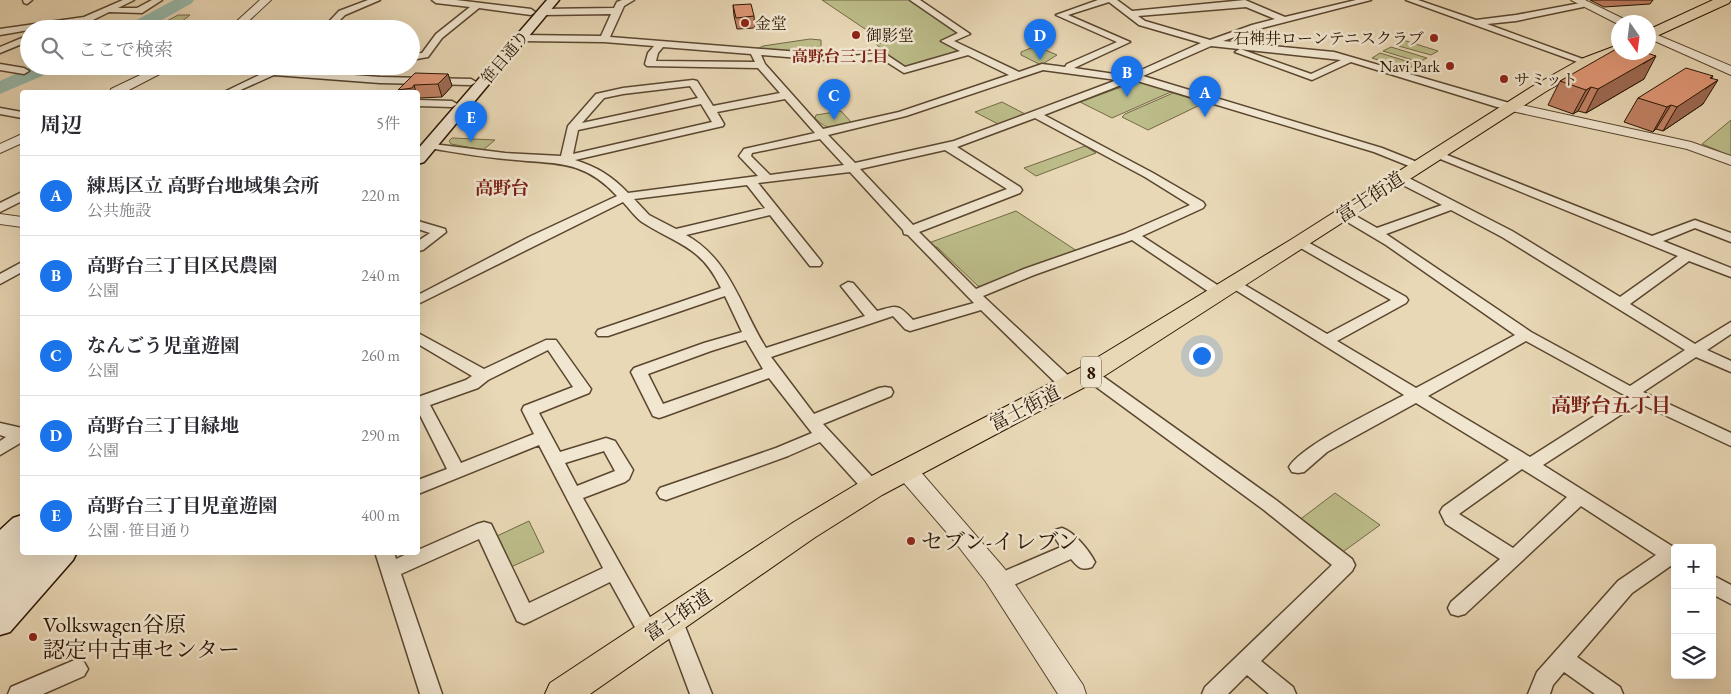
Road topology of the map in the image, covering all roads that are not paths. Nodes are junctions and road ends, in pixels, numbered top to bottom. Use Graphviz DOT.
graph roads {
  1 [pos="130,0"];
  2 [pos="158,0"];
  3 [pos="266,0"];
  4 [pos="376,0"];
  5 [pos="436,0"];
  6 [pos="553,0"];
  7 [pos="630,0"];
  8 [pos="914,0"];
  9 [pos="1111,0"];
  10 [pos="1131,0"];
  11 [pos="1367,0"];
  12 [pos="1410,0"];
  13 [pos="1724,0"];
  14 [pos="1242,2"];
  15 [pos="1579,2"];
  16 [pos="477,5"];
  17 [pos="538,8"];
  18 [pos="103,11"];
  19 [pos="617,11"];
  20 [pos="1130,14"];
  21 [pos="1611,16"];
  22 [pos="86,19"];
  23 [pos="79,20"];
  24 [pos="243,20"];
  25 [pos="335,20"];
  26 [pos="1284,20"];
  27 [pos="1475,24"];
  28 [pos="20,29"];
  29 [pos="0,32"];
  30 [pos="1656,32"];
  31 [pos="20,37"];
  32 [pos="522,38"];
  33 [pos="1656,38"];
  34 [pos="604,39"];
  35 [pos="0,40"];
  36 [pos="20,41"];
  37 [pos="660,44"];
  38 [pos="1216,44"];
  39 [pos="10,46"];
  40 [pos="20,47"];
  41 [pos="0,50"];
  42 [pos="754,51"];
  43 [pos="968,52"];
  44 [pos="1611,52"];
  45 [pos="420,56"];
  46 [pos="1350,59"];
  47 [pos="1586,62"];
  48 [pos="761,65"];
  49 [pos="0,67"];
  50 [pos="20,70"];
  51 [pos="1068,70"];
  52 [pos="1731,71"];
  53 [pos="151,75"];
  54 [pos="266,75"];
  55 [pos="313,75"];
  56 [pos="1018,75"];
  57 [pos="1131,78"];
  58 [pos="471,82"];
  59 [pos="120,90"];
  60 [pos="233,90"];
  61 [pos="787,95"];
  62 [pos="420,103"];
  63 [pos="452,104"];
  64 [pos="707,105"];
  65 [pos="1512,107"];
  66 [pos="0,111"];
  67 [pos="1036,114"];
  68 [pos="20,115"];
  69 [pos="573,128"];
  70 [pos="822,134"];
  71 [pos="20,139"];
  72 [pos="423,144"];
  73 [pos="947,146"];
  74 [pos="0,149"];
  75 [pos="565,159"];
  76 [pos="1731,161"];
  77 [pos="1418,166"];
  78 [pos="850,168"];
  79 [pos="767,179"];
  80 [pos="749,180"];
  81 [pos="20,197"];
  82 [pos="624,197"];
  83 [pos="1451,206"];
  84 [pos="0,208"];
  85 [pos="774,210"];
  86 [pos="1343,214"];
  87 [pos="0,219"];
  88 [pos="20,222"];
  89 [pos="420,226"];
  90 [pos="909,231"];
  91 [pos="677,233"];
  92 [pos="1376,233"];
  93 [pos="1132,235"];
  94 [pos="1731,238"];
  95 [pos="1652,241"];
  96 [pos="1299,243"];
  97 [pos="420,246"];
  98 [pos="1688,255"];
  99 [pos="816,263"];
  100 [pos="20,267"];
  101 [pos="1731,273"];
  102 [pos="0,280"];
  103 [pos="848,286"];
  104 [pos="1226,288"];
  105 [pos="729,290"];
  106 [pos="420,299"];
  107 [pos="979,300"];
  108 [pos="1620,304"];
  109 [pos="874,317"];
  110 [pos="1731,327"];
  111 [pos="603,333"];
  112 [pos="750,334"];
  113 [pos="1526,335"];
  114 [pos="420,340"];
  115 [pos="1326,340"];
  116 [pos="1695,350"];
  117 [pos="762,355"];
  118 [pos="1731,367"];
  119 [pos="772,371"];
  120 [pos="1089,374"];
  121 [pos="483,376"];
  122 [pos="1068,385"];
  123 [pos="885,392"];
  124 [pos="1634,394"];
  125 [pos="1415,395"];
  126 [pos="811,422"];
  127 [pos="0,429"];
  128 [pos="20,434"];
  129 [pos="824,434"];
  130 [pos="20,435"];
  131 [pos="543,437"];
  132 [pos="1731,440"];
  133 [pos="0,449"];
  134 [pos="555,460"];
  135 [pos="1526,463"];
  136 [pos="1298,467"];
  137 [pos="905,469"];
  138 [pos="457,472"];
  139 [pos="420,486"];
  140 [pos="872,488"];
  141 [pos="666,493"];
  142 [pos="573,495"];
  143 [pos="1580,496"];
  144 [pos="20,527"];
  145 [pos="0,547"];
  146 [pos="20,549"];
  147 [pos="1073,549"];
  148 [pos="420,550"];
  149 [pos="37,555"];
  150 [pos="61,555"];
  151 [pos="405,555"];
  152 [pos="1671,556"];
  153 [pos="1514,558"];
  154 [pos="1671,558"];
  155 [pos="387,561"];
  156 [pos="0,569"];
  157 [pos="613,572"];
  158 [pos="1000,582"];
  159 [pos="1716,587"];
  160 [pos="0,593"];
  161 [pos="1731,596"];
  162 [pos="1458,608"];
  163 [pos="672,619"];
  164 [pos="0,623"];
  165 [pos="649,634"];
  166 [pos="1562,658"];
  167 [pos="1246,661"];
  168 [pos="77,669"];
  169 [pos="19,694"];
  170 [pos="431,694"];
  171 [pos="562,694"];
  172 [pos="702,694"];
  173 [pos="1072,694"];
  174 [pos="1213,694"];
  175 [pos="1285,694"];
  176 [pos="1539,694"];
  177 [pos="1612,694"];
  1 -- 18 [label="street"];
  2 -- 18 [label="street"];
  3 -- 24 [label="street"];
  4 -- 25 [label="street"];
  5 -- 16 [label="street"];
  6 -- 17 [label="main road, 笹目通り"];
  7 -- 19 [label="street"];
  8 -- 43 [label="street"];
  9 -- 10 [label="street"];
  9 -- 20 [label="street"];
  9 -- 51 [label="street"];
  11 -- 26 [label="street"];
  12 -- 27 [label="street"];
  13 -- 30 [label="main road"];
  14 -- 20 [label="street"];
  14 -- 26 [label="street"];
  15 -- 21 [label="street"];
  15 -- 27 [label="street"];
  16 -- 17 [label="street"];
  16 -- 45 [label="street"];
  17 -- 19 [label="street"];
  17 -- 32 [label="main road, 笹目通り"];
  17 -- 58 [label="main road, 笹目通り"];
  18 -- 22 [label="street"];
  19 -- 34 [label="street"];
  20 -- 38 [label="street"];
  22 -- 23 [label="street"];
  26 -- 38 [label="street"];
  27 -- 47 [label="street"];
  28 -- 29 [label="street"];
  31 -- 35 [label="street"];
  32 -- 34 [label="street"];
  32 -- 72 [label="main road, 笹目通り"];
  33 -- 52 [label="street"];
  34 -- 37 [label="street"];
  36 -- 39 [label="street"];
  37 -- 42 [label="street"];
  37 -- 48 [label="street"];
  38 -- 46 [label="street"];
  38 -- 46 [label="street"];
  38 -- 57 [label="street"];
  39 -- 40 [label="street"];
  39 -- 41 [label="street"];
  42 -- 43 [label="street"];
  42 -- 48 [label="street"];
  43 -- 56 [label="street"];
  44 -- 47 [label="main road, 富士街道 / 8"];
  46 -- 65 [label="street"];
  47 -- 65 [label="main road, 富士街道 / 8"];
  48 -- 61 [label="street"];
  49 -- 50 [label="street"];
  51 -- 56 [label="street"];
  51 -- 57 [label="street"];
  53 -- 59 [label="street"];
  54 -- 60 [label="street"];
  55 -- 58 [label="street"];
  56 -- 70 [label="street"];
  57 -- 67 [label="street"];
  57 -- 77 [label="street"];
  58 -- 63 [label="main road, 笹目通り"];
  61 -- 64 [label="street"];
  61 -- 70 [label="street"];
  62 -- 63 [label="street"];
  63 -- 72 [label="main road, 笹目通り"];
  64 -- 69 [label="street"];
  64 -- 69 [label="street"];
  64 -- 75 [label="street"];
  65 -- 76 [label="street"];
  65 -- 77 [label="main road, 富士街道 / 8"];
  66 -- 68 [label="street"];
  67 -- 73 [label="street"];
  67 -- 93 [label="street"];
  69 -- 75 [label="street"];
  70 -- 78 [label="street"];
  70 -- 79 [label="street"];
  71 -- 74 [label="street"];
  72 -- 75 [label="street"];
  73 -- 78 [label="street"];
  73 -- 90 [label="street"];
  75 -- 82 [label="street"];
  77 -- 83 [label="street"];
  77 -- 86 [label="main road, 富士街道 / 8"];
  77 -- 95 [label="street"];
  78 -- 79 [label="street"];
  78 -- 90 [label="street"];
  79 -- 80 [label="street"];
  80 -- 82 [label="street"];
  80 -- 85 [label="street"];
  81 -- 84 [label="street"];
  82 -- 91 [label="street"];
  82 -- 106 [label="street"];
  83 -- 92 [label="street"];
  83 -- 108 [label="street"];
  85 -- 91 [label="street"];
  85 -- 99 [label="street"];
  86 -- 92 [label="street"];
  86 -- 96 [label="main road, 富士街道 / 8"];
  87 -- 88 [label="street"];
  89 -- 97 [label="street"];
  90 -- 107 [label="street"];
  91 -- 105 [label="street"];
  92 -- 113 [label="street"];
  93 -- 104 [label="street"];
  93 -- 107 [label="street"];
  94 -- 95 [label="street"];
  95 -- 98 [label="street"];
  96 -- 104 [label="main road, 富士街道 / 8"];
  96 -- 115 [label="street"];
  98 -- 101 [label="street"];
  98 -- 108 [label="street"];
  100 -- 102 [label="street"];
  103 -- 109 [label="street"];
  104 -- 115 [label="street"];
  104 -- 120 [label="main road, 富士街道 / 8"];
  105 -- 111 [label="street"];
  105 -- 112 [label="street"];
  107 -- 109 [label="street"];
  107 -- 122 [label="street"];
  108 -- 116 [label="street"];
  109 -- 117 [label="street"];
  110 -- 116 [label="street"];
  112 -- 117 [label="street"];
  112 -- 119 [label="street"];
  113 -- 124 [label="street"];
  113 -- 125 [label="street"];
  114 -- 121 [label="street"];
  115 -- 125 [label="street"];
  116 -- 118 [label="street"];
  116 -- 124 [label="street"];
  117 -- 119 [label="street"];
  119 -- 126 [label="street"];
  120 -- 122 [label="main road, 富士街道 / 8"];
  120 -- 167 [label="street"];
  121 -- 131 [label="street"];
  121 -- 138 [label="street"];
  122 -- 137 [label="main road, 富士街道 / 8"];
  123 -- 126 [label="street"];
  124 -- 132 [label="street"];
  124 -- 135 [label="street"];
  125 -- 135 [label="street"];
  125 -- 136 [label="street"];
  126 -- 129 [label="street"];
  127 -- 128 [label="street"];
  129 -- 140 [label="street"];
  129 -- 141 [label="street"];
  130 -- 133 [label="street"];
  131 -- 134 [label="street"];
  131 -- 138 [label="street"];
  134 -- 142 [label="street"];
  134 -- 142 [label="street"];
  135 -- 143 [label="street"];
  135 -- 153 [label="street"];
  137 -- 140 [label="main road, 富士街道 / 8"];
  137 -- 158 [label="street"];
  138 -- 139 [label="street"];
  140 -- 163 [label="main road, 富士街道 / 8"];
  142 -- 157 [label="street"];
  143 -- 152 [label="street"];
  143 -- 153 [label="street"];
  144 -- 145 [label="main road"];
  146 -- 156 [label="main road"];
  147 -- 158 [label="street"];
  148 -- 157 [label="street"];
  149 -- 160 [label="main road"];
  150 -- 164 [label="main road"];
  151 -- 155 [label="street"];
  153 -- 162 [label="street"];
  154 -- 166 [label="street"];
  155 -- 170 [label="street"];
  157 -- 165 [label="street"];
  158 -- 173 [label="street"];
  159 -- 161 [label="street"];
  163 -- 165 [label="main road, 富士街道 / 8"];
  163 -- 172 [label="street"];
  165 -- 171 [label="main road, 富士街道 / 8"];
  166 -- 176 [label="street"];
  166 -- 177 [label="street"];
  167 -- 174 [label="street"];
  167 -- 175 [label="street"];
  168 -- 169 [label="street"];
}
